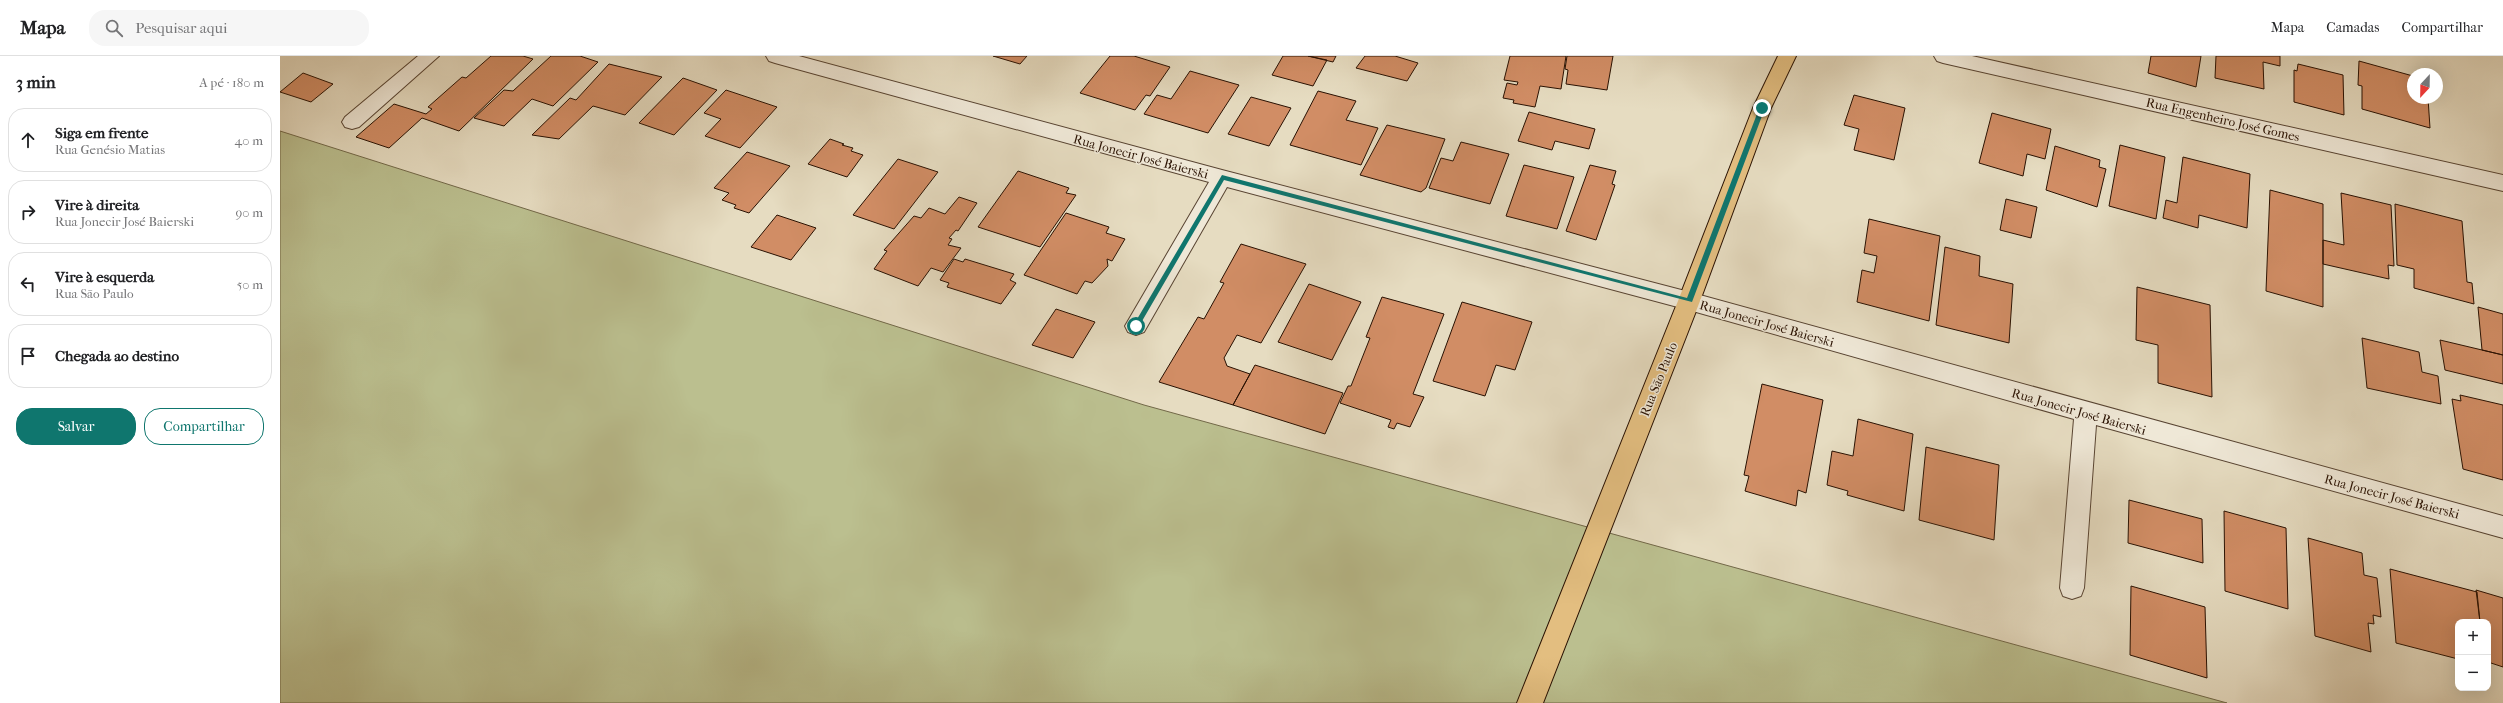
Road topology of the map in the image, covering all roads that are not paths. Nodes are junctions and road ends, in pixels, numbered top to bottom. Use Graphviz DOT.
graph roads {
  1 [pos="430,56"];
  2 [pos="776,56"];
  3 [pos="1787,56"];
  4 [pos="1943,56"];
  5 [pos="352,122"];
  6 [pos="1222,178"];
  7 [pos="2503,183"];
  8 [pos="1689,301"];
  9 [pos="1136,326"];
  10 [pos="2086,413"];
  11 [pos="2503,527"];
  12 [pos="2072,588"];
  13 [pos="1530,703"];
  1 -- 5 [label="street"];
  2 -- 6 [label="street, Rua Jonecir José Baierski"];
  3 -- 8 [label="main road, Rua São Paulo"];
  4 -- 7 [label="street, Rua Engenheiro José Gomes"];
  6 -- 8 [label="street, Rua Jonecir José Baierski"];
  6 -- 9 [label="street"];
  8 -- 10 [label="street, Rua Jonecir José Baierski"];
  8 -- 13 [label="main road, Rua São Paulo"];
  10 -- 11 [label="street, Rua Jonecir José Baierski"];
  10 -- 12 [label="street"];
}
